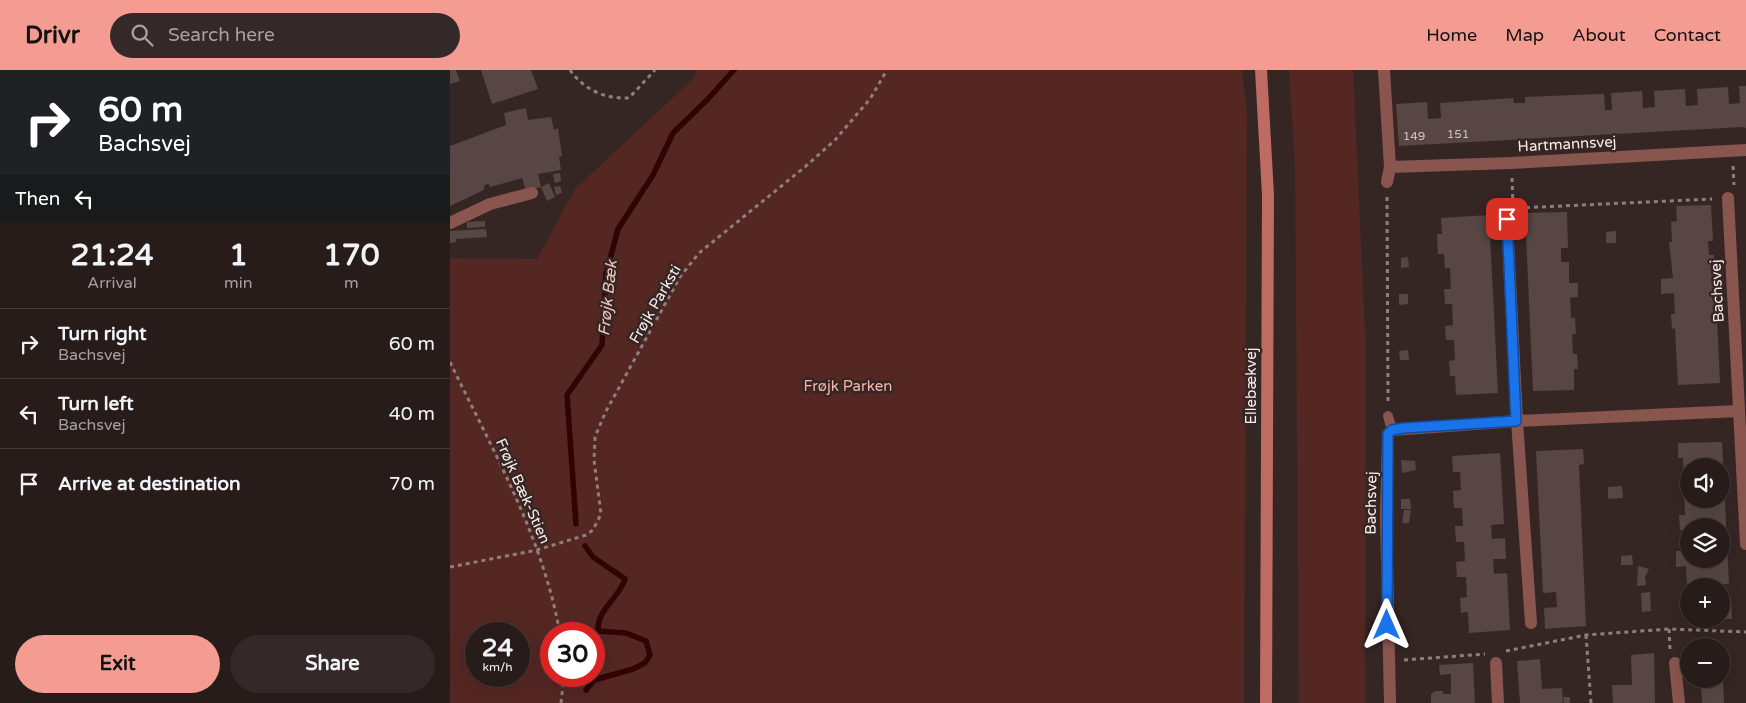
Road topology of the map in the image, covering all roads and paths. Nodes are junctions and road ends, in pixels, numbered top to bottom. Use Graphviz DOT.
graph roads {
  1 [pos="570,70"];
  2 [pos="655,70"];
  3 [pos="887,70"];
  4 [pos="1261,70"];
  5 [pos="1384,70"];
  6 [pos="1732,150"];
  7 [pos="1746,150"];
  8 [pos="1511,163"];
  9 [pos="1390,167"];
  10 [pos="1387,182"];
  11 [pos="532,193"];
  12 [pos="1728,198"];
  13 [pos="1507,219"];
  14 [pos="450,223"];
  15 [pos="450,362"];
  16 [pos="1739,411"];
  17 [pos="1388,416"];
  18 [pos="1516,421"];
  19 [pos="1392,430"];
  20 [pos="1746,544"];
  21 [pos="537,550"];
  22 [pos="450,567"];
  23 [pos="558,622"];
  24 [pos="1530,622"];
  25 [pos="1746,632"];
  26 [pos="1586,635"];
  27 [pos="1495,656"];
  28 [pos="1388,662"];
  29 [pos="1676,663"];
  30 [pos="563,687"];
  31 [pos="561,703"];
  32 [pos="1266,703"];
  33 [pos="1390,703"];
  34 [pos="1498,703"];
  35 [pos="1591,703"];
  36 [pos="1679,703"];
  1 -- 2 [label="path"];
  3 -- 21 [label="path, Frøjk Parksti"];
  4 -- 32 [label="street, Ellebækvej"];
  5 -- 9 [label="street"];
  6 -- 7 [label="street, Hartmannsvej"];
  6 -- 8 [label="street, Hartmannsvej"];
  6 -- 12 [label="path"];
  8 -- 9 [label="street, Hartmannsvej"];
  8 -- 12 [label="path"];
  9 -- 10 [label="street"];
  10 -- 17 [label="path"];
  11 -- 14 [label="street"];
  12 -- 16 [label="street, Bachsvej"];
  13 -- 18 [label="street"];
  15 -- 21 [label="path, Frøjk Bæk-Stien"];
  16 -- 18 [label="street"];
  16 -- 20 [label="street, Bachsvej"];
  17 -- 19 [label="lane"];
  18 -- 19 [label="street"];
  18 -- 24 [label="street"];
  19 -- 28 [label="street, Bachsvej"];
  21 -- 22 [label="path, Frøjk Parksti"];
  21 -- 23 [label="path, Frøjk Bæk-Stien"];
  25 -- 26 [label="path"];
  26 -- 27 [label="path"];
  26 -- 35 [label="path"];
  27 -- 28 [label="path"];
  27 -- 34 [label="street"];
  28 -- 33 [label="street, Bachsvej"];
  29 -- 36 [label="street"];
  30 -- 31 [label="path"];
}
